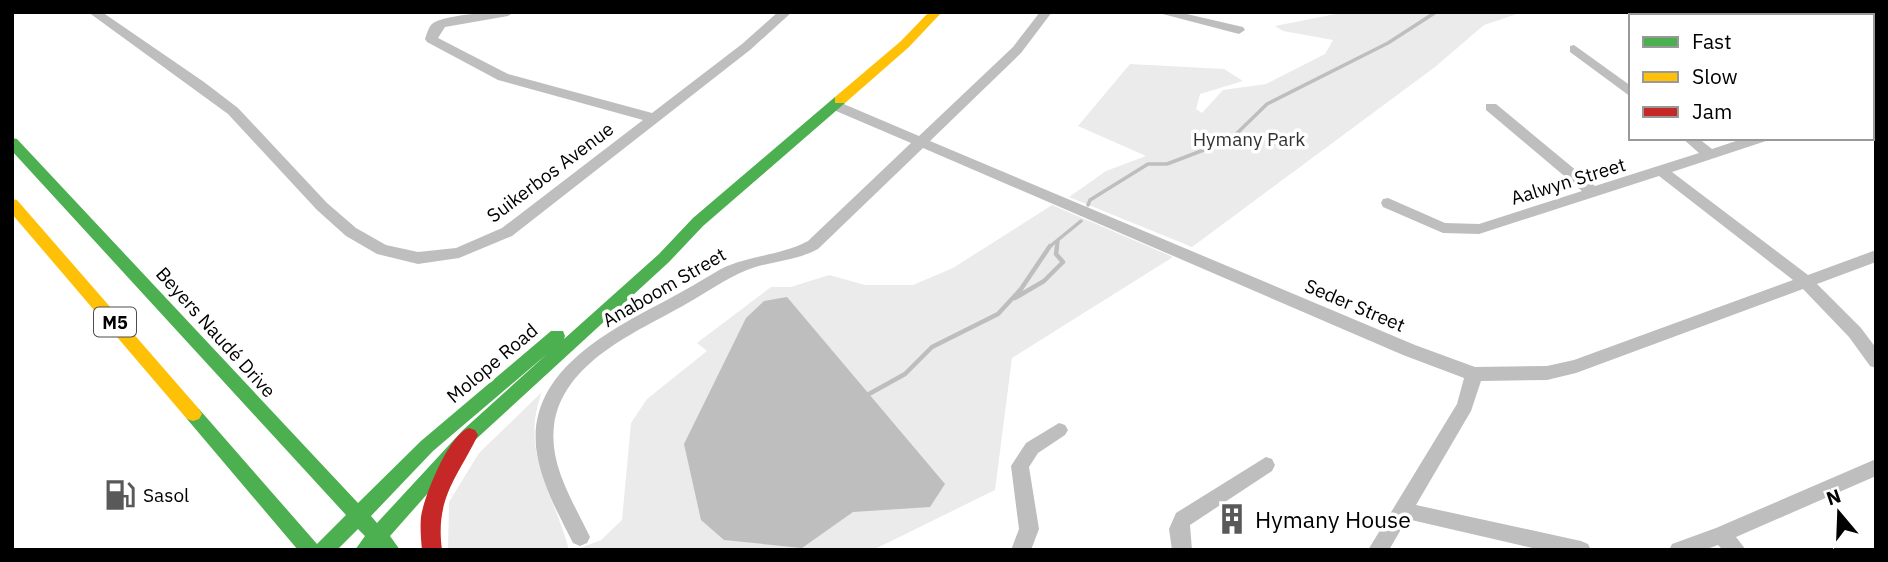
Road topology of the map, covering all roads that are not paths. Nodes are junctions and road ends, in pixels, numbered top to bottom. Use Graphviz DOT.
graph roads {
  1 [pos="94,12"];
  2 [pos="508,12"];
  3 [pos="786,12"];
  4 [pos="936,12"];
  5 [pos="1046,12"];
  6 [pos="1161,12"];
  7 [pos="1239,30"];
  8 [pos="1574,48"];
  9 [pos="1629,91"];
  10 [pos="834,106"];
  11 [pos="1491,107"];
  12 [pos="653,118"];
  13 [pos="1691,140"];
  14 [pos="1755,140"];
  15 [pos="12,142"];
  16 [pos="921,142"];
  17 [pos="1710,155"];
  18 [pos="1662,172"];
  19 [pos="1592,192"];
  20 [pos="1388,203"];
  21 [pos="12,204"];
  22 [pos="698,222"];
  23 [pos="1876,256"];
  24 [pos="1803,281"];
  25 [pos="1876,360"];
  26 [pos="1474,374"];
  27 [pos="1059,430"];
  28 [pos="469,435"];
  29 [pos="1265,466"];
  30 [pos="1876,467"];
  31 [pos="1402,510"];
  32 [pos="356,515"];
  33 [pos="1721,535"];
  34 [pos="377,536"];
  35 [pos="580,537"];
  36 [pos="310,550"];
  37 [pos="324,550"];
  38 [pos="365,550"];
  39 [pos="390,550"];
  40 [pos="432,550"];
  41 [pos="1021,550"];
  42 [pos="1182,550"];
  43 [pos="1378,550"];
  44 [pos="1581,550"];
  45 [pos="1679,550"];
  46 [pos="1736,550"];
  1 -- 12 [label="street, Suikerbos Avenue"];
  2 -- 12 [label="street"];
  3 -- 12 [label="street, Suikerbos Avenue"];
  4 -- 10 [label="main road, Molope Road"];
  5 -- 16 [label="street, Anaboom Street"];
  6 -- 7 [label="street"];
  8 -- 9 [label="street"];
  10 -- 16 [label="street, Seder Street"];
  10 -- 22 [label="main road, Molope Road"];
  11 -- 19 [label="street"];
  13 -- 17 [label="street"];
  14 -- 17 [label="street, Aalwyn Street"];
  15 -- 32 [label="main road, Beyers Naudé Drive / M5"];
  16 -- 26 [label="street, Seder Street"];
  16 -- 35 [label="street, Anaboom Street"];
  17 -- 18 [label="street, Aalwyn Street"];
  18 -- 19 [label="street, Aalwyn Street"];
  18 -- 24 [label="street"];
  19 -- 20 [label="street, Aalwyn Street"];
  21 -- 36 [label="main road, M5"];
  22 -- 28 [label="main road, Molope Road"];
  22 -- 32 [label="main road, Molope Road"];
  23 -- 24 [label="street, Seder Street"];
  24 -- 25 [label="street"];
  24 -- 26 [label="street, Seder Street"];
  26 -- 31 [label="street"];
  27 -- 41 [label="street"];
  28 -- 34 [label="main road, Molope Road"];
  28 -- 40 [label="main road"];
  29 -- 42 [label="street"];
  30 -- 33 [label="street"];
  31 -- 43 [label="street"];
  31 -- 44 [label="street"];
  32 -- 34 [label="main road, Beyers Naudé Drive / M5"];
  32 -- 37 [label="main road, Molope Road"];
  33 -- 45 [label="street"];
  33 -- 46 [label="street"];
  34 -- 38 [label="main road, Molope Road"];
  34 -- 39 [label="main road, Beyers Naudé Drive / M5"];
}
